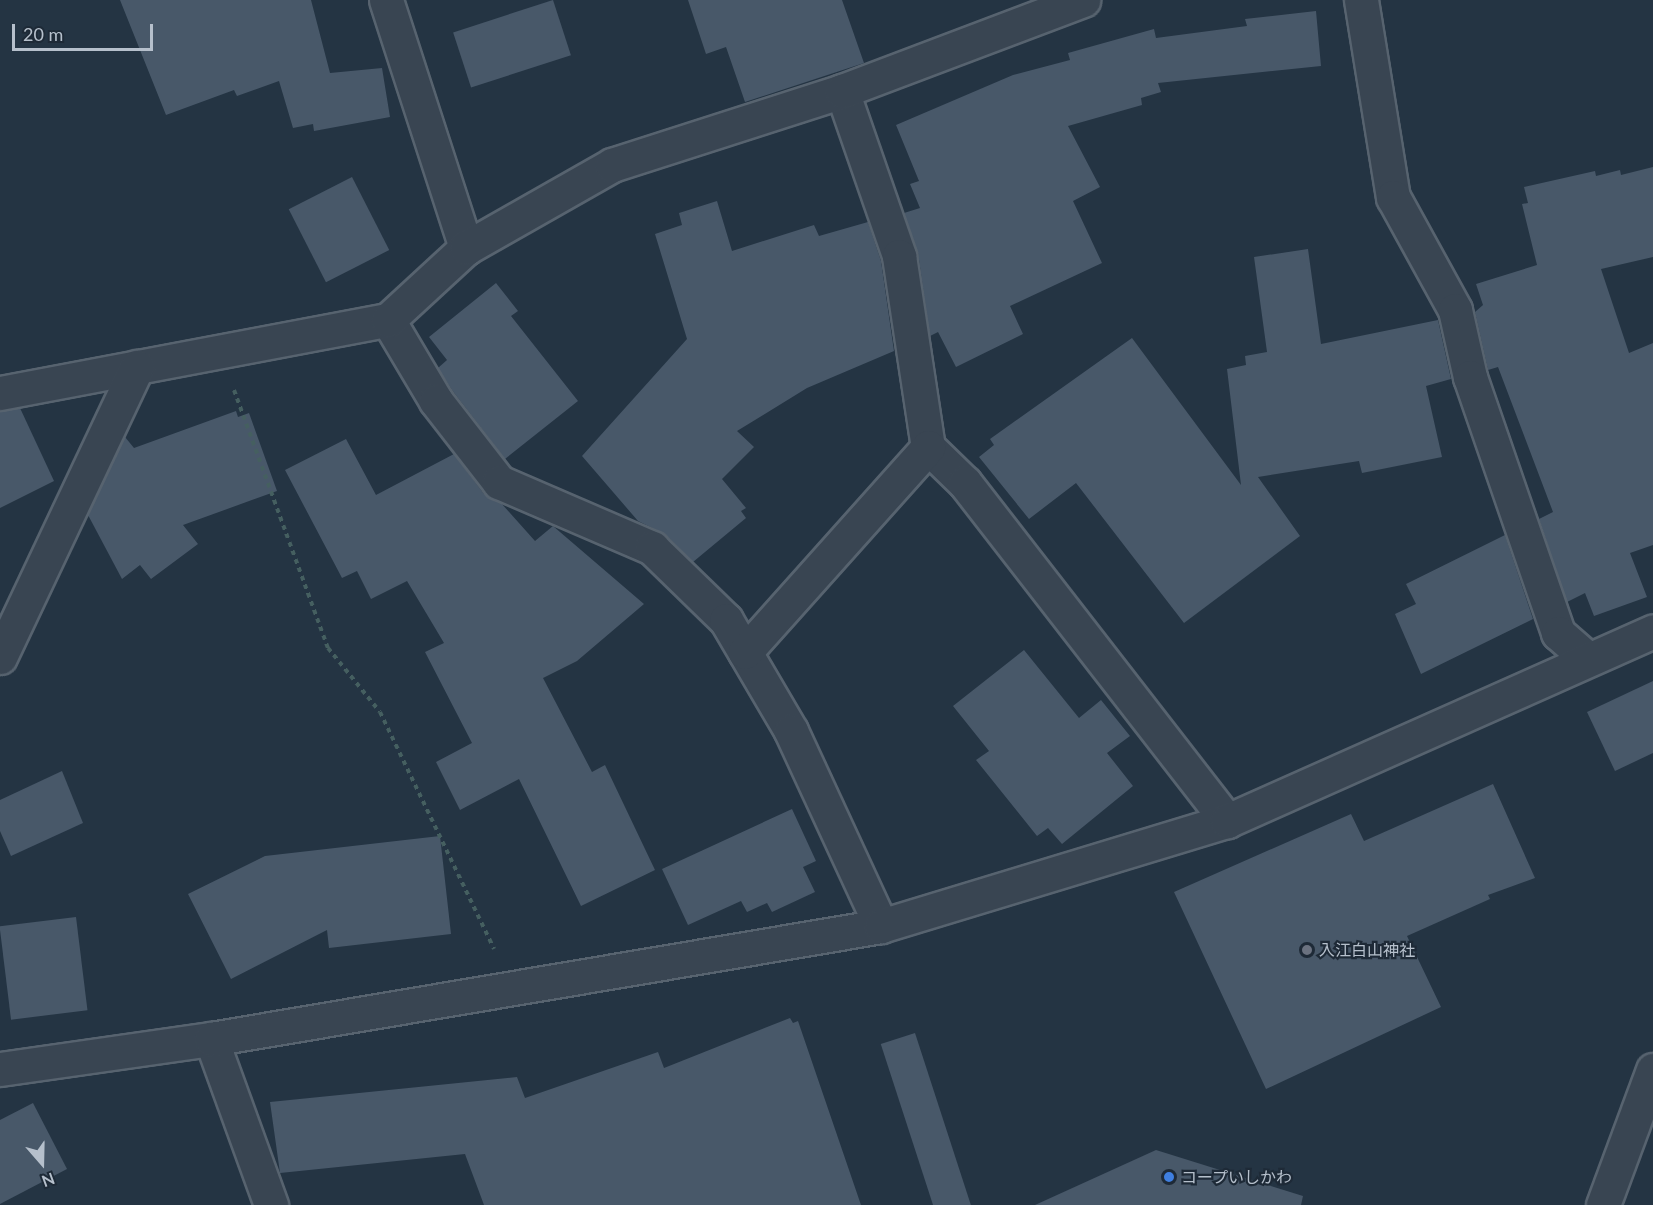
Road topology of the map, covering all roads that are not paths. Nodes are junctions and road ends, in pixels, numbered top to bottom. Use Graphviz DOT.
graph roads {
  1 [pos="386,0"];
  2 [pos="1083,0"];
  3 [pos="1361,0"];
  4 [pos="842,91"];
  5 [pos="466,248"];
  6 [pos="388,320"];
  7 [pos="137,367"];
  8 [pos="0,393"];
  9 [pos="928,447"];
  10 [pos="1653,631"];
  11 [pos="745,652"];
  12 [pos="0,657"];
  13 [pos="1587,658"];
  14 [pos="1227,821"];
  15 [pos="881,926"];
  16 [pos="211,1039"];
  17 [pos="0,1069"];
  18 [pos="1653,1070"];
  19 [pos="271,1205"];
  20 [pos="1603,1205"];
  1 -- 5 [label="street"];
  2 -- 4 [label="street"];
  3 -- 13 [label="street"];
  4 -- 5 [label="street"];
  4 -- 9 [label="street"];
  5 -- 6 [label="street"];
  6 -- 7 [label="street"];
  6 -- 11 [label="street"];
  7 -- 8 [label="street"];
  7 -- 12 [label="street"];
  9 -- 11 [label="street"];
  9 -- 14 [label="street"];
  10 -- 13 [label="street"];
  11 -- 15 [label="street"];
  13 -- 14 [label="street"];
  14 -- 15 [label="street"];
  15 -- 16 [label="street"];
  16 -- 17 [label="street"];
  16 -- 19 [label="street"];
  18 -- 20 [label="street"];
}
